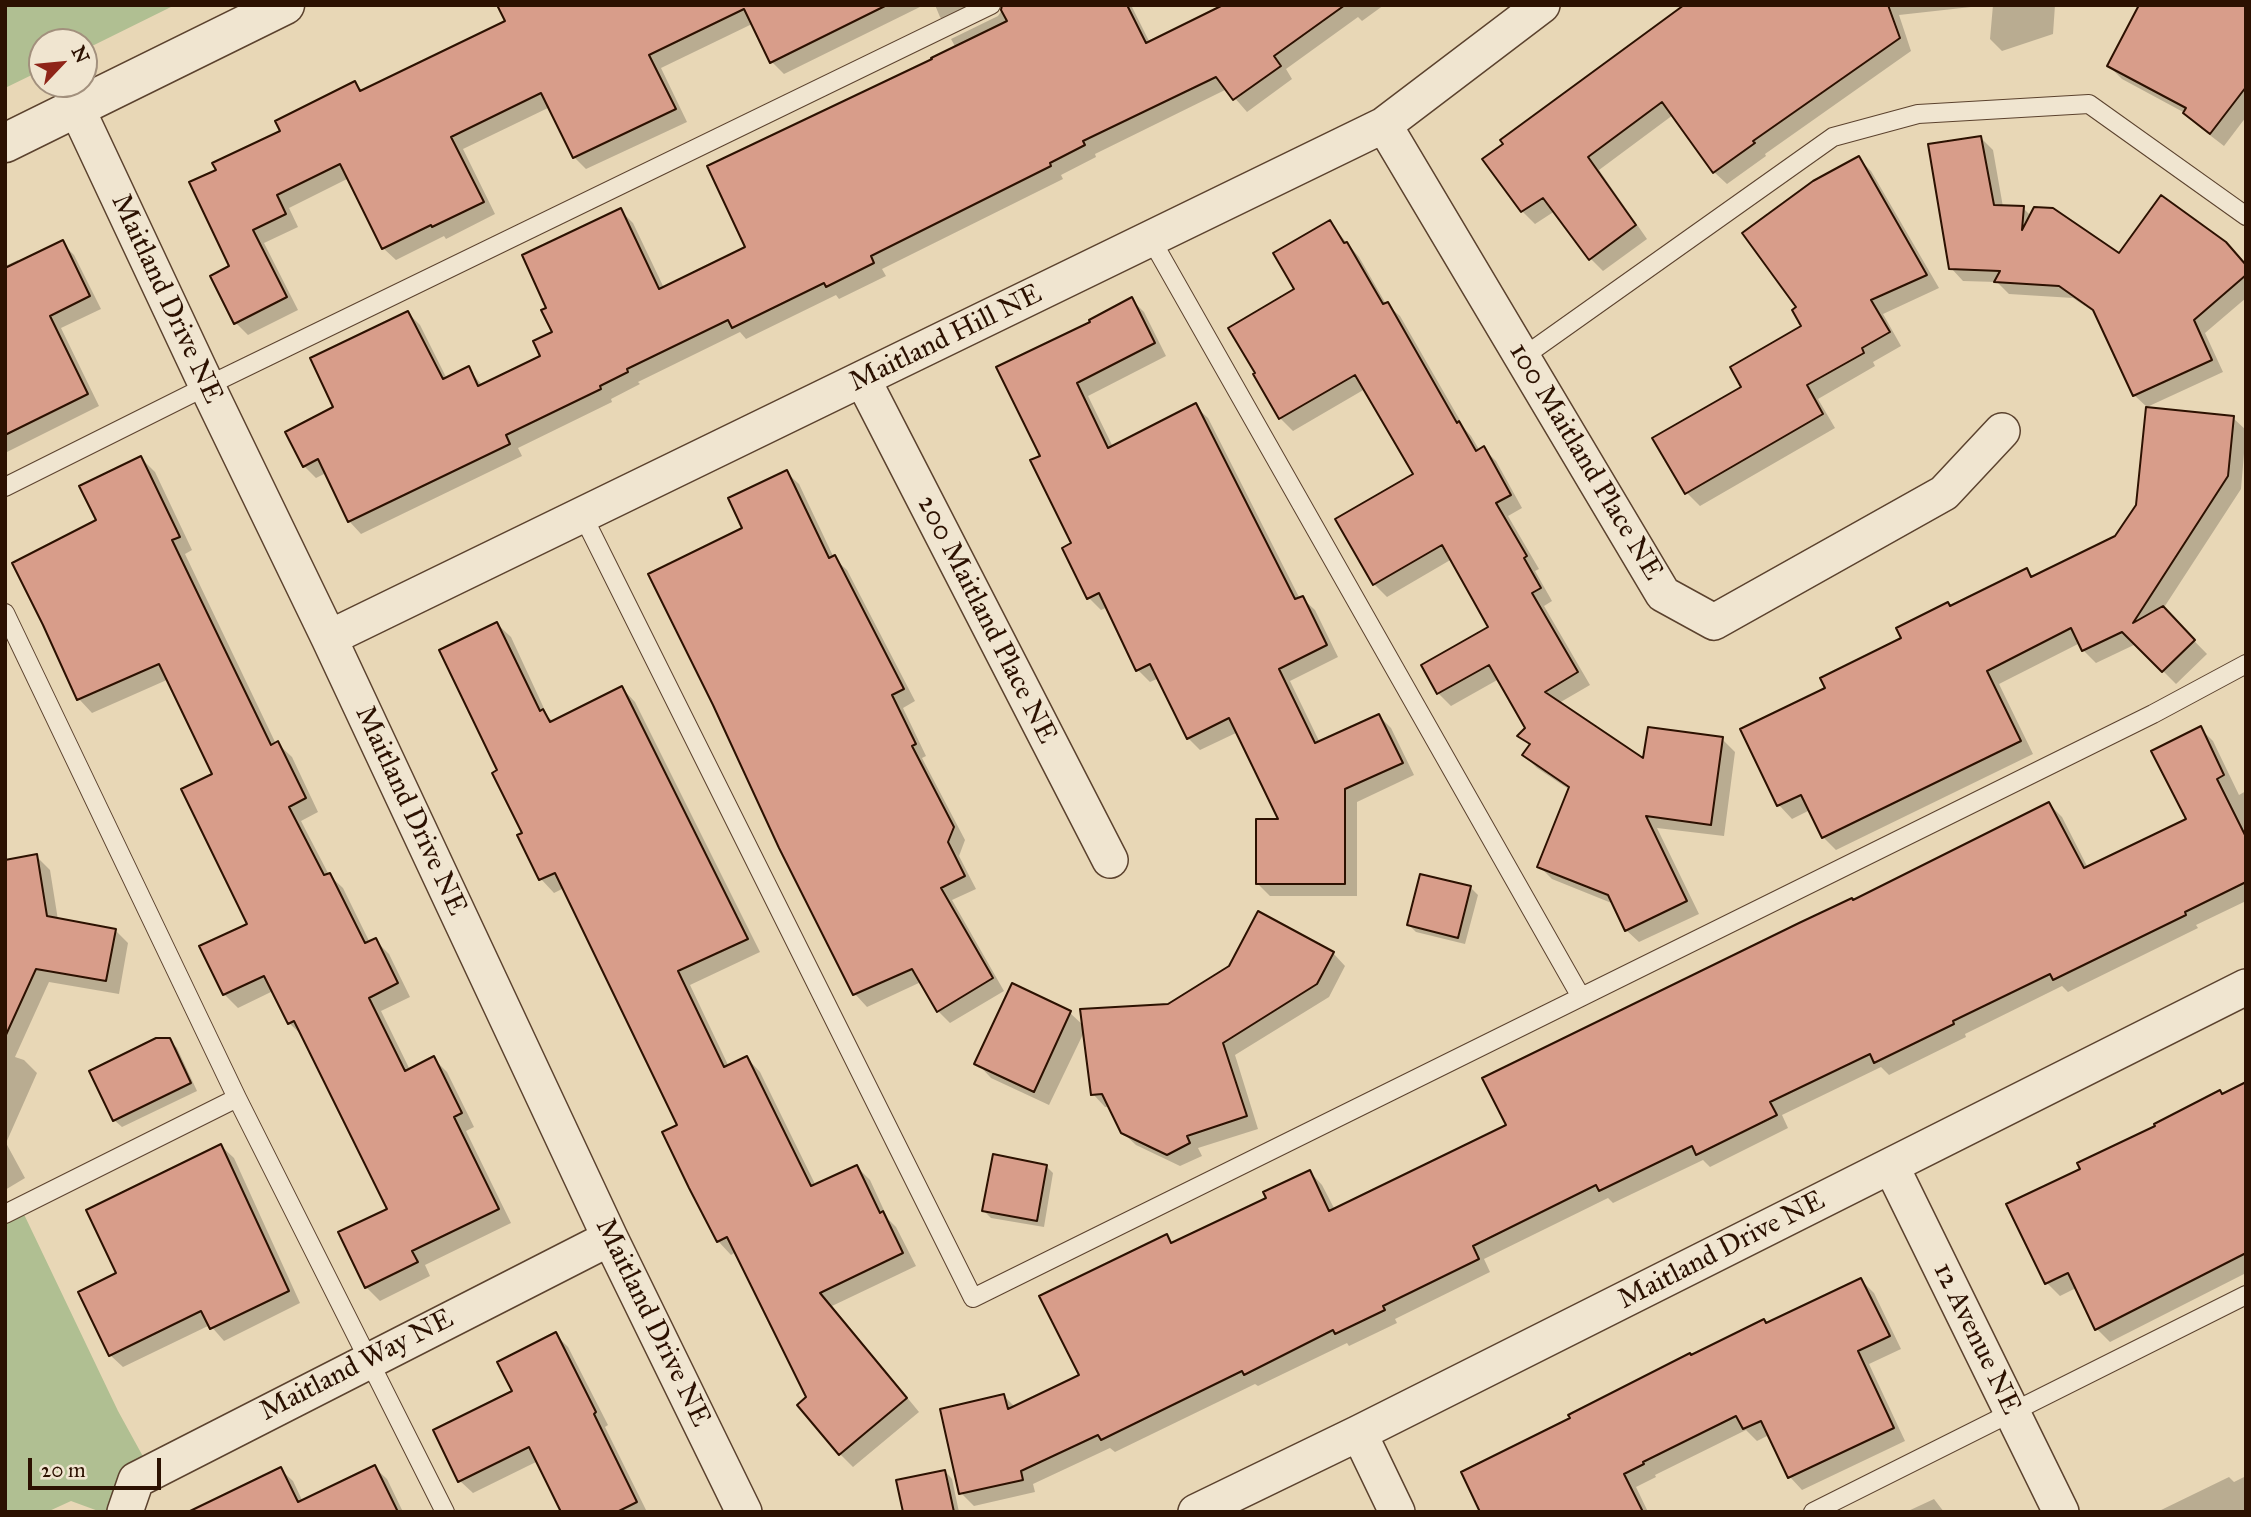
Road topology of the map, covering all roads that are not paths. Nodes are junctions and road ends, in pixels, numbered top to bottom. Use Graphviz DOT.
graph roads {
  1 [pos="285,5"];
  2 [pos="991,5"];
  3 [pos="1542,5"];
  4 [pos="77,109"];
  5 [pos="1384,125"];
  6 [pos="5,142"];
  7 [pos="2246,216"];
  8 [pos="1151,239"];
  9 [pos="1523,357"];
  10 [pos="863,380"];
  11 [pos="207,386"];
  12 [pos="2002,431"];
  13 [pos="5,487"];
  14 [pos="582,514"];
  15 [pos="5,613"];
  16 [pos="330,638"];
  17 [pos="2246,664"];
  18 [pos="1110,860"];
  19 [pos="2246,987"];
  20 [pos="1581,997"];
  21 [pos="237,1098"];
  22 [pos="1891,1166"];
  23 [pos="5,1214"];
  24 [pos="610,1238"];
  25 [pos="2246,1295"];
  26 [pos="368,1360"];
  27 [pos="2012,1412"];
  28 [pos="1359,1433"];
  29 [pos="125,1512"];
  30 [pos="445,1512"];
  31 [pos="744,1512"];
  32 [pos="1196,1512"];
  33 [pos="1397,1512"];
  34 [pos="1813,1512"];
  35 [pos="2061,1512"];
  1 -- 4 [label="street"];
  2 -- 11 [label="lane"];
  3 -- 5 [label="street, Maitland Hill NE"];
  4 -- 6 [label="street"];
  4 -- 11 [label="street, Maitland Drive NE"];
  5 -- 8 [label="street, Maitland Hill NE"];
  5 -- 9 [label="street, 100 Maitland Place NE"];
  7 -- 9 [label="lane"];
  8 -- 10 [label="street, Maitland Hill NE"];
  8 -- 20 [label="lane"];
  9 -- 12 [label="street, 100 Maitland Place NE"];
  10 -- 14 [label="street, Maitland Hill NE"];
  10 -- 18 [label="street, 200 Maitland Place NE"];
  11 -- 13 [label="lane"];
  11 -- 16 [label="street, Maitland Drive NE"];
  14 -- 16 [label="street, Maitland Hill NE"];
  14 -- 20 [label="lane"];
  15 -- 21 [label="lane"];
  16 -- 24 [label="street, Maitland Drive NE"];
  17 -- 20 [label="lane"];
  19 -- 22 [label="street, Maitland Drive NE"];
  21 -- 23 [label="lane"];
  21 -- 26 [label="lane"];
  22 -- 27 [label="street, 12 Avenue NE"];
  22 -- 28 [label="street, Maitland Drive NE"];
  24 -- 26 [label="street, Maitland Way NE"];
  24 -- 31 [label="street, Maitland Drive NE"];
  25 -- 27 [label="lane"];
  26 -- 29 [label="street, Maitland Way NE"];
  26 -- 30 [label="lane"];
  27 -- 34 [label="lane"];
  27 -- 35 [label="street, 12 Avenue NE"];
  28 -- 32 [label="street, Maitland Drive NE"];
  28 -- 33 [label="street"];
}
